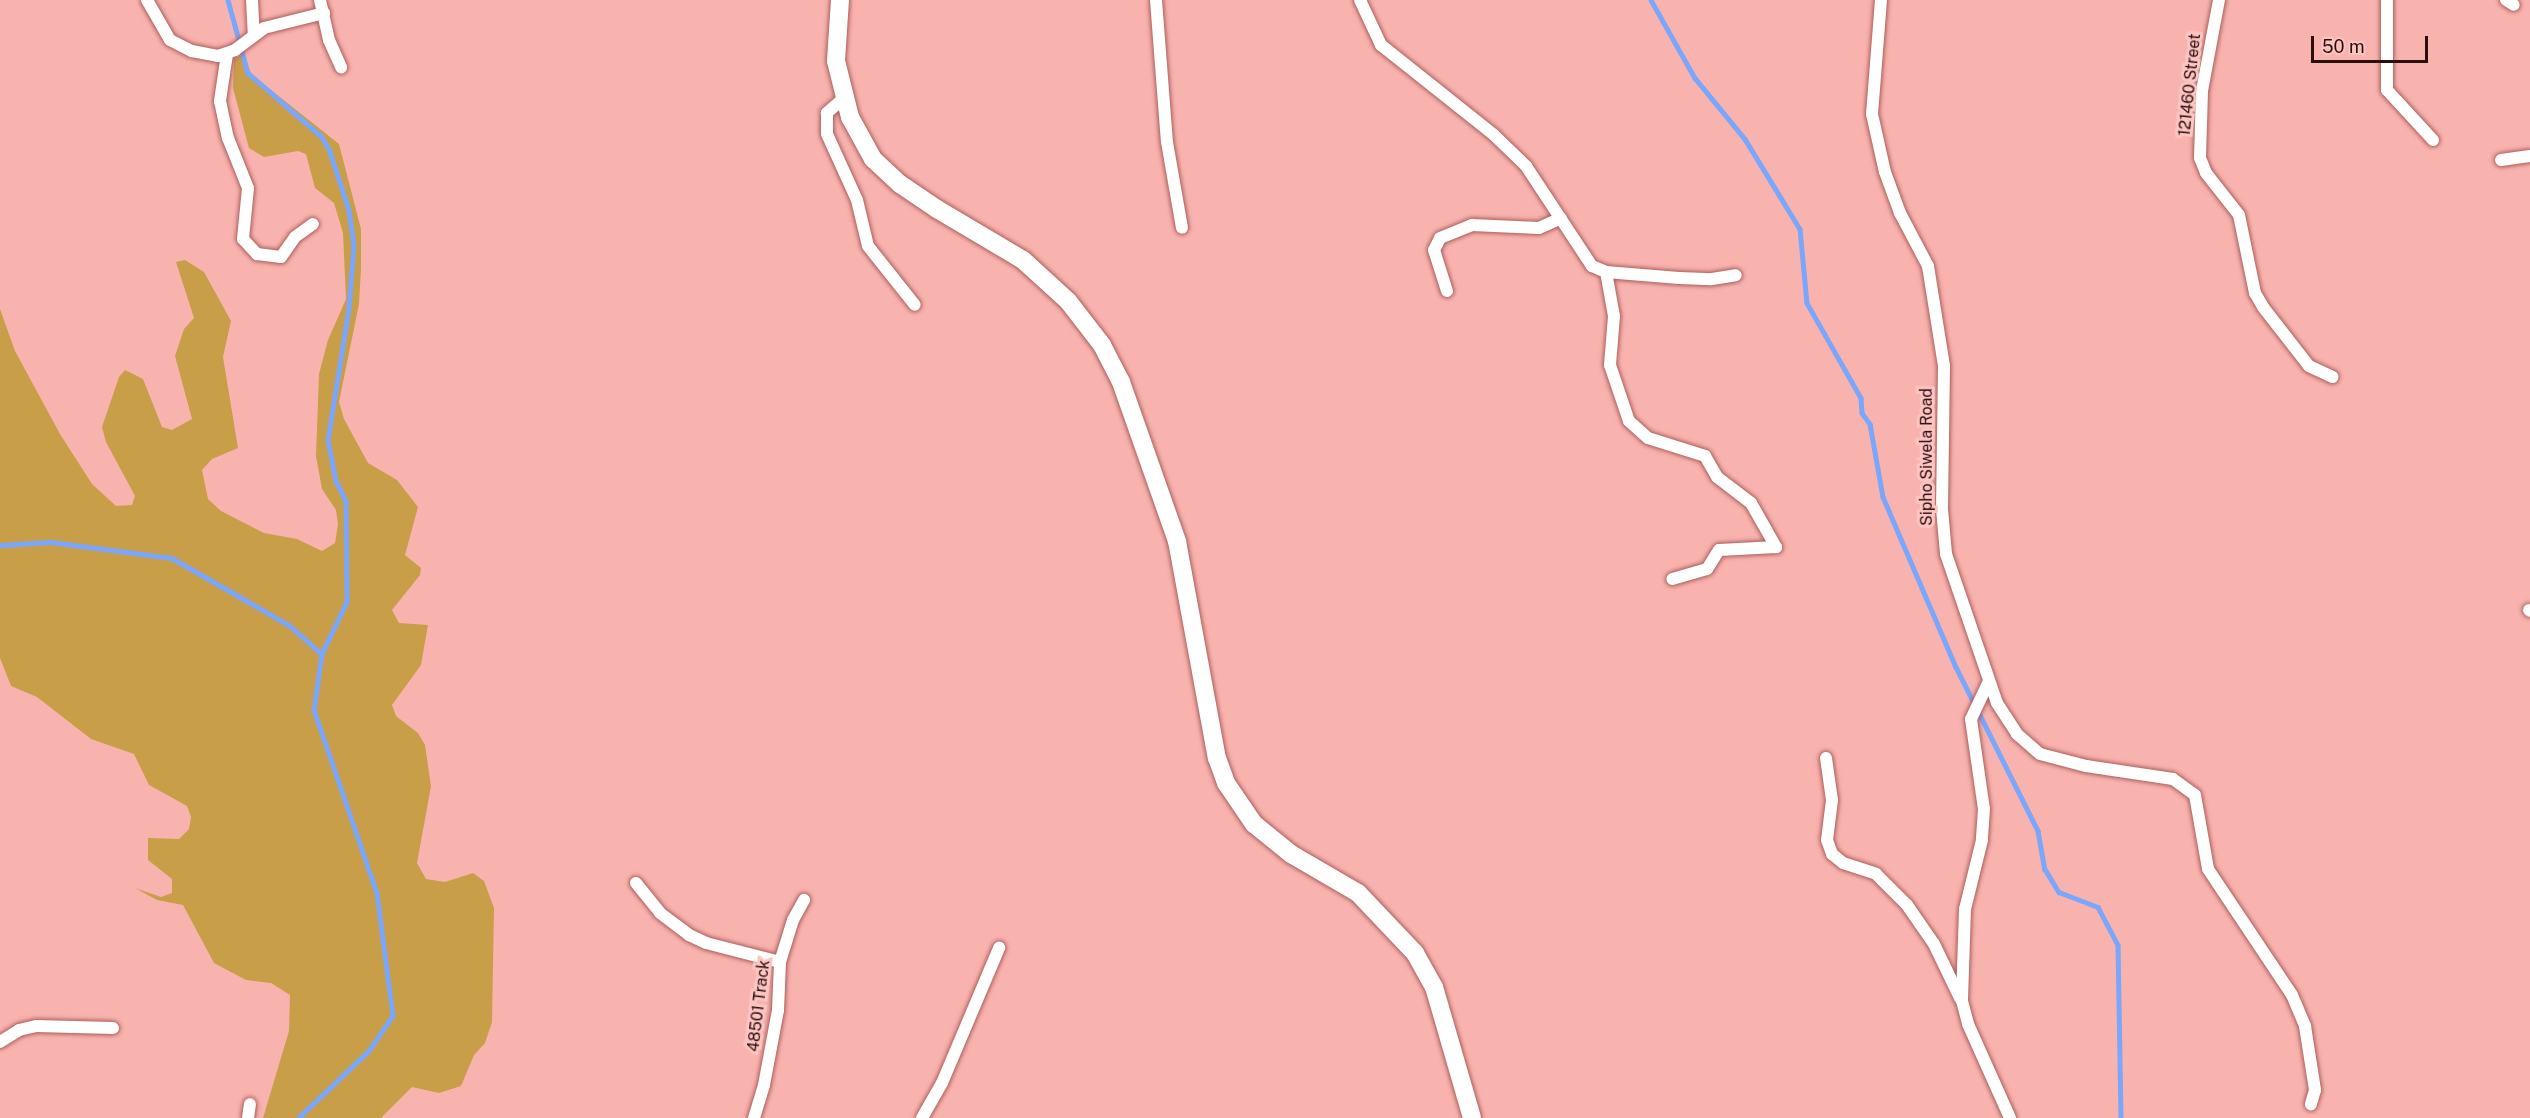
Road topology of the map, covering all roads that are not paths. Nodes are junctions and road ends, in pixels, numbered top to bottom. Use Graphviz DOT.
graph roads {
  1 [pos="147,0"];
  2 [pos="252,0"];
  3 [pos="320,0"];
  4 [pos="840,0"];
  5 [pos="1156,0"];
  6 [pos="1360,0"];
  7 [pos="1881,0"];
  8 [pos="2219,0"];
  9 [pos="2386,0"];
  10 [pos="324,13"];
  11 [pos="254,34"];
  12 [pos="231,52"];
  13 [pos="341,67"];
  14 [pos="844,98"];
  15 [pos="2433,140"];
  16 [pos="2530,156"];
  17 [pos="2501,160"];
  18 [pos="1562,218"];
  19 [pos="313,224"];
  20 [pos="1182,228"];
  21 [pos="1606,272"];
  22 [pos="1736,275"];
  23 [pos="1447,291"];
  24 [pos="915,305"];
  25 [pos="2334,377"];
  26 [pos="1672,579"];
  27 [pos="1989,681"];
  28 [pos="1826,758"];
  29 [pos="636,883"];
  30 [pos="804,900"];
  31 [pos="999,948"];
  32 [pos="780,962"];
  33 [pos="1962,1001"];
  34 [pos="113,1028"];
  35 [pos="0,1042"];
  36 [pos="250,1104"];
  37 [pos="2311,1104"];
  38 [pos="248,1118"];
  39 [pos="754,1118"];
  40 [pos="922,1118"];
  41 [pos="1472,1118"];
  42 [pos="2010,1118"];
  1 -- 12 [label="street"];
  2 -- 11 [label="street"];
  3 -- 10 [label="street"];
  4 -- 14 [label="street"];
  5 -- 20 [label="street"];
  6 -- 18 [label="street"];
  7 -- 27 [label="street, Sipho Siwela Road"];
  8 -- 25 [label="street, 121460 Street"];
  9 -- 15 [label="street"];
  10 -- 11 [label="street"];
  10 -- 13 [label="street"];
  11 -- 12 [label="street"];
  12 -- 19 [label="street"];
  14 -- 24 [label="street"];
  14 -- 41 [label="street"];
  16 -- 17 [label="street"];
  18 -- 21 [label="street"];
  18 -- 23 [label="street"];
  21 -- 22 [label="street"];
  21 -- 26 [label="street"];
  27 -- 33 [label="street"];
  27 -- 37 [label="street, Sipho Siwela Road"];
  28 -- 33 [label="street"];
  29 -- 32 [label="street"];
  30 -- 32 [label="street, 48501 Track"];
  31 -- 40 [label="street"];
  32 -- 39 [label="street, 48501 Track"];
  33 -- 42 [label="street"];
  34 -- 35 [label="street"];
  36 -- 38 [label="street"];
}
